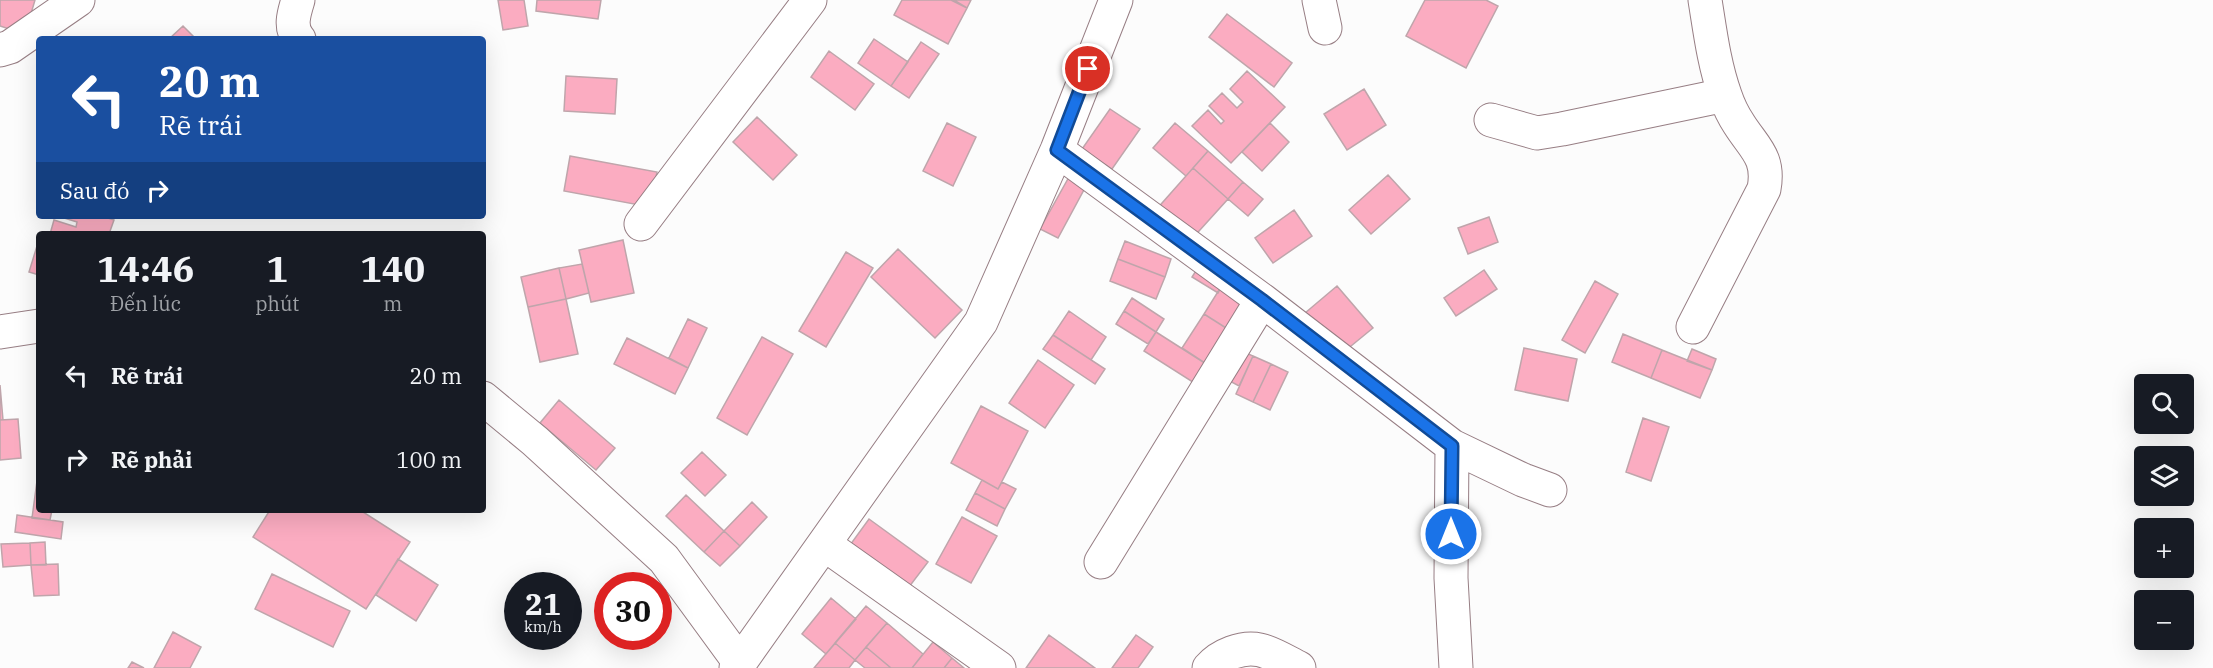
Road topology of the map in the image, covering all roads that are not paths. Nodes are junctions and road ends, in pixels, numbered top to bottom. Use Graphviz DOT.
graph roads {
  1 [pos="78,0"];
  2 [pos="298,0"];
  3 [pos="810,0"];
  4 [pos="1116,0"];
  5 [pos="1705,0"];
  6 [pos="296,36"];
  7 [pos="0,50"];
  8 [pos="1725,95"];
  9 [pos="1491,120"];
  10 [pos="1057,150"];
  11 [pos="641,224"];
  12 [pos="1262,300"];
  13 [pos="36,326"];
  14 [pos="1693,327"];
  15 [pos="0,332"];
  16 [pos="486,401"];
  17 [pos="1452,446"];
  18 [pos="1550,490"];
  19 [pos="824,544"];
  20 [pos="1101,562"];
  21 [pos="738,666"];
  22 [pos="999,668"];
  23 [pos="1209,668"];
  24 [pos="1299,668"];
  25 [pos="1456,668"];
  1 -- 7 [label="street"];
  2 -- 6 [label="street"];
  3 -- 11 [label="street"];
  4 -- 10 [label="street"];
  5 -- 8 [label="street"];
  8 -- 9 [label="street"];
  8 -- 14 [label="street"];
  10 -- 12 [label="street"];
  10 -- 19 [label="street"];
  12 -- 17 [label="street"];
  12 -- 20 [label="street"];
  13 -- 15 [label="street"];
  16 -- 21 [label="street"];
  17 -- 18 [label="street"];
  17 -- 25 [label="street"];
  19 -- 21 [label="street"];
  19 -- 22 [label="street"];
  23 -- 24 [label="street"];
}
